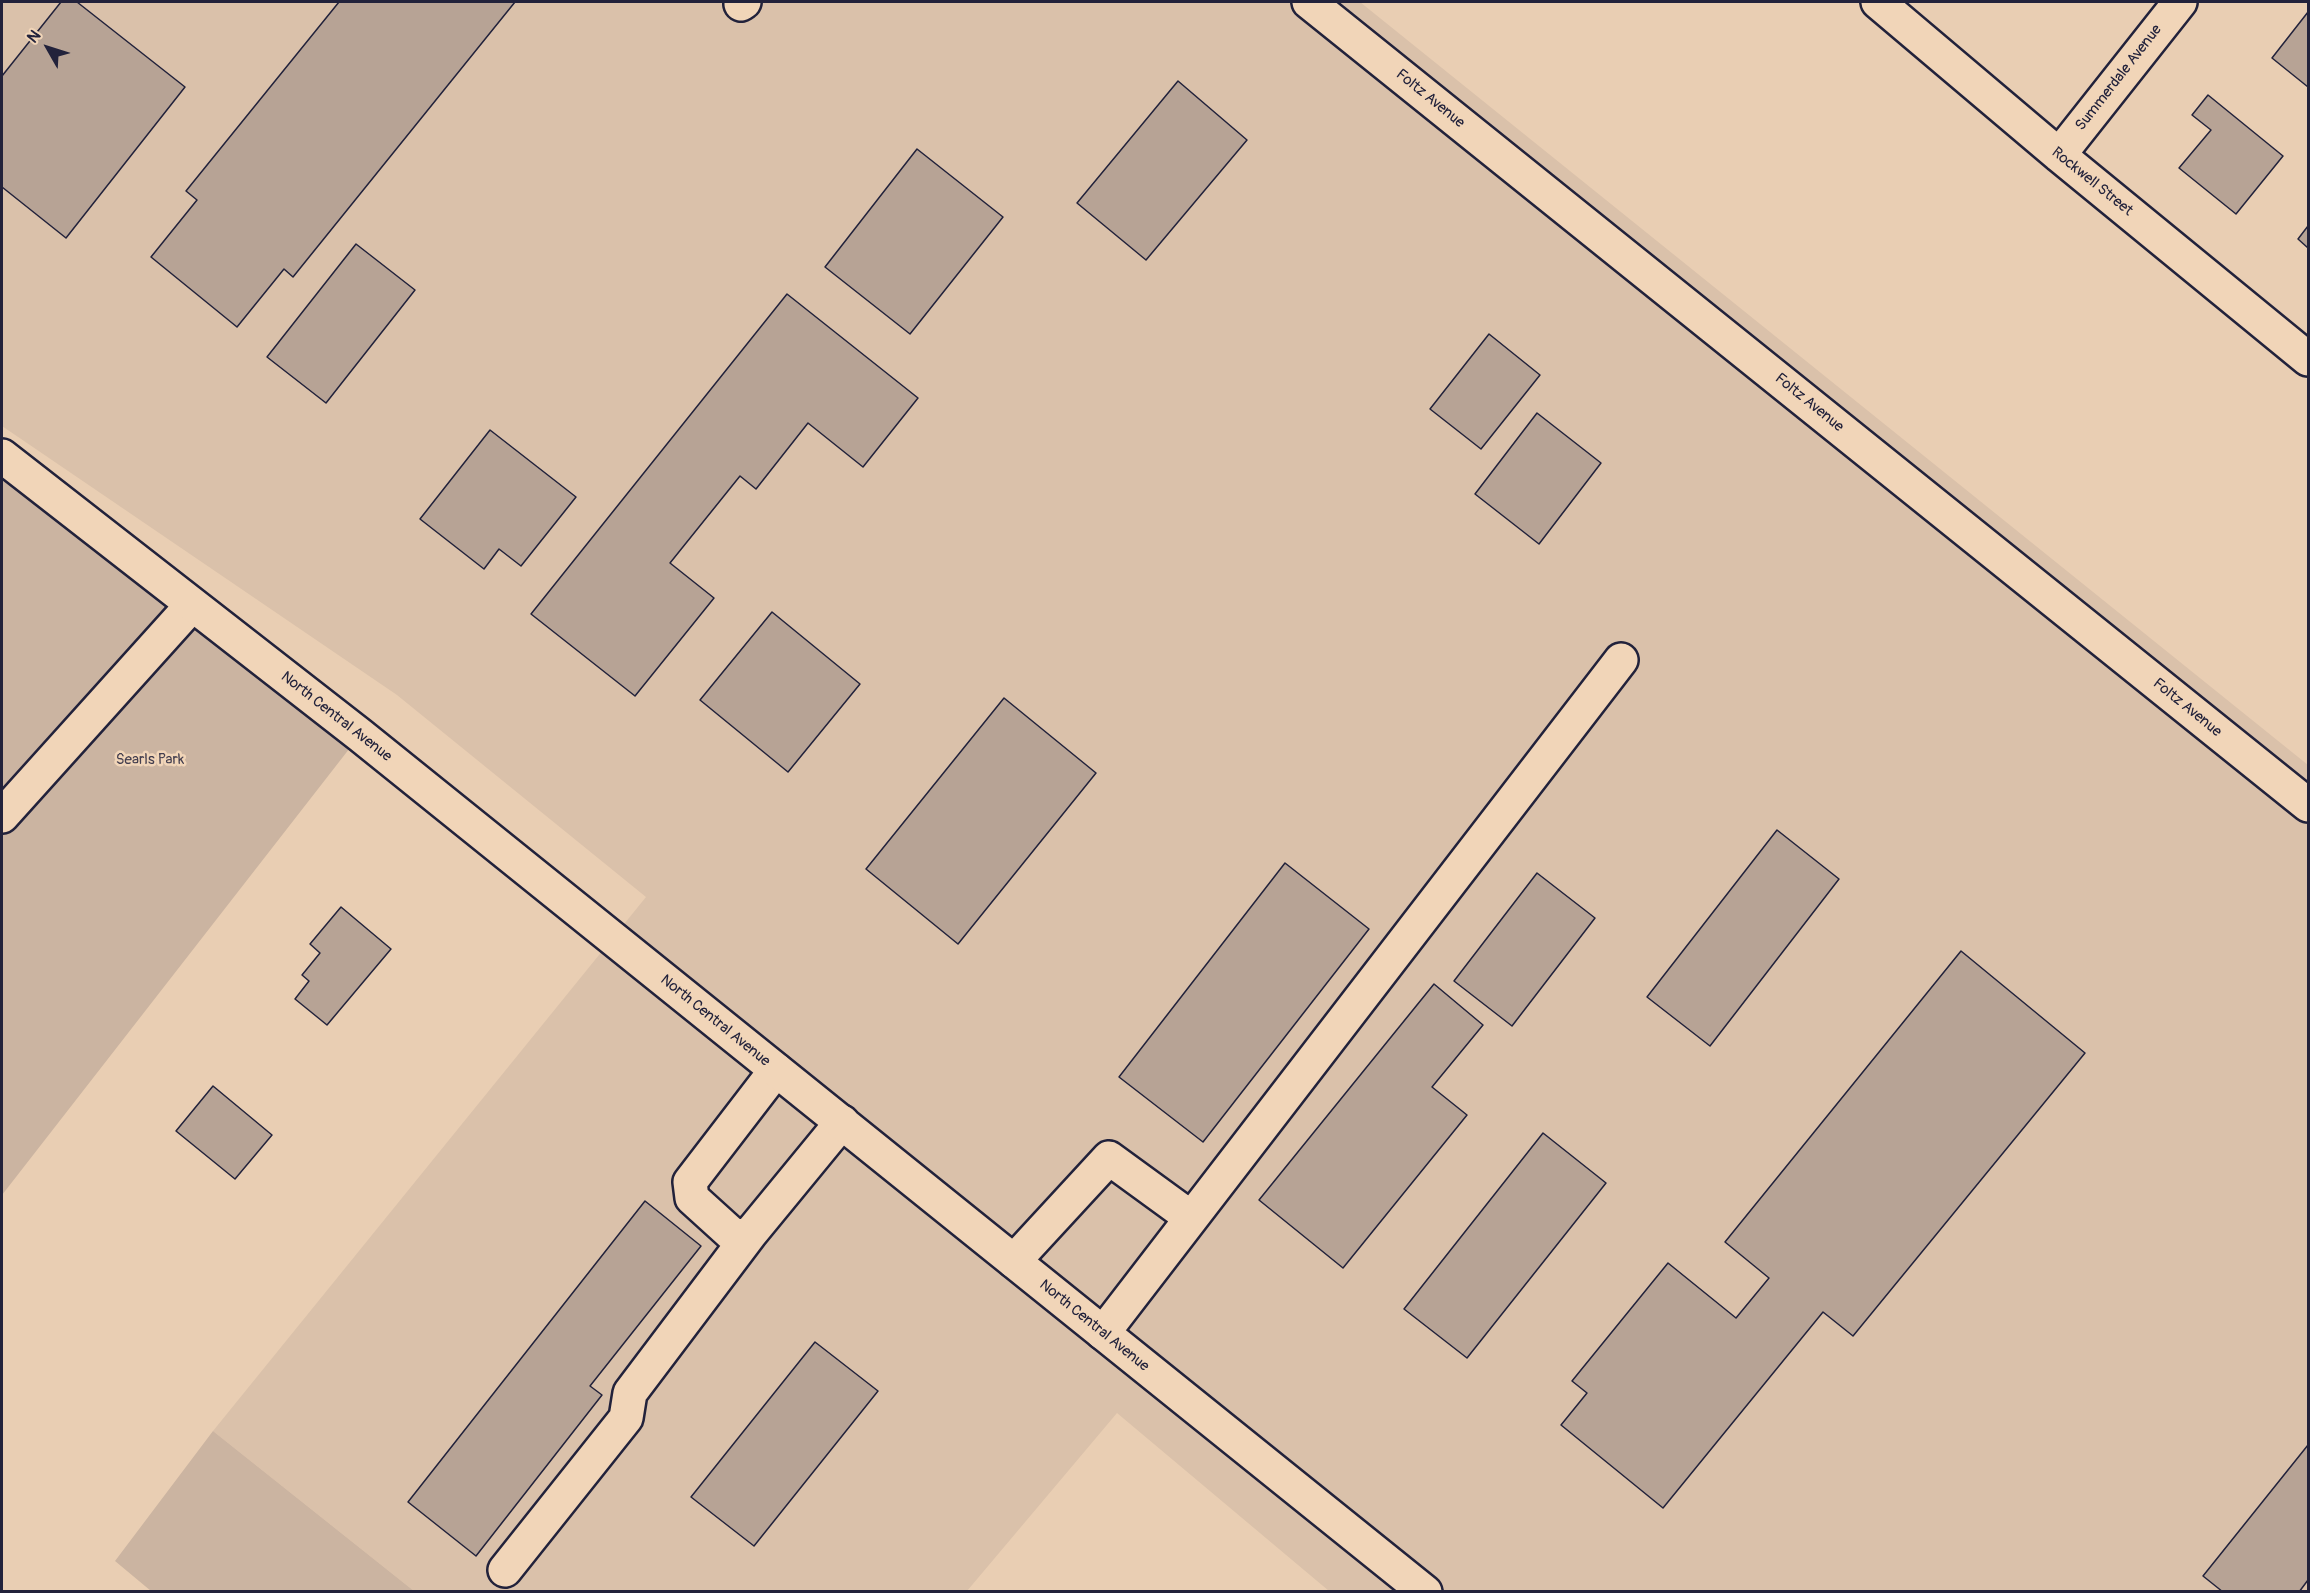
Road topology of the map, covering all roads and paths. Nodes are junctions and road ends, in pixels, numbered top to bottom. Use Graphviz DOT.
graph roads {
  1 [pos="1309,2"];
  2 [pos="1878,2"];
  3 [pos="2180,2"];
  4 [pos="2059,155"];
  5 [pos="2308,359"];
  6 [pos="2,456"];
  7 [pos="192,604"];
  8 [pos="1621,660"];
  9 [pos="2308,805"];
  10 [pos="2,816"];
  11 [pos="776,1070"];
  12 [pos="842,1122"];
  13 [pos="1190,1217"];
  14 [pos="753,1230"];
  15 [pos="1014,1261"];
  16 [pos="1103,1333"];
  17 [pos="505,1570"];
  18 [pos="1425,1592"];
  1 -- 9 [label="street, Foltz Avenue"];
  2 -- 4 [label="street, Rockwell Street"];
  3 -- 4 [label="street, Summerdale Avenue"];
  4 -- 5 [label="street, Rockwell Street"];
  6 -- 7 [label="street, North Central Avenue"];
  7 -- 10 [label="street"];
  7 -- 11 [label="street, North Central Avenue"];
  8 -- 13 [label="street"];
  11 -- 12 [label="street, North Central Avenue"];
  11 -- 14 [label="street"];
  12 -- 14 [label="street"];
  12 -- 15 [label="street, North Central Avenue"];
  13 -- 15 [label="street"];
  13 -- 16 [label="street"];
  14 -- 17 [label="street"];
  15 -- 16 [label="street, North Central Avenue"];
  16 -- 18 [label="street, North Central Avenue"];
}
